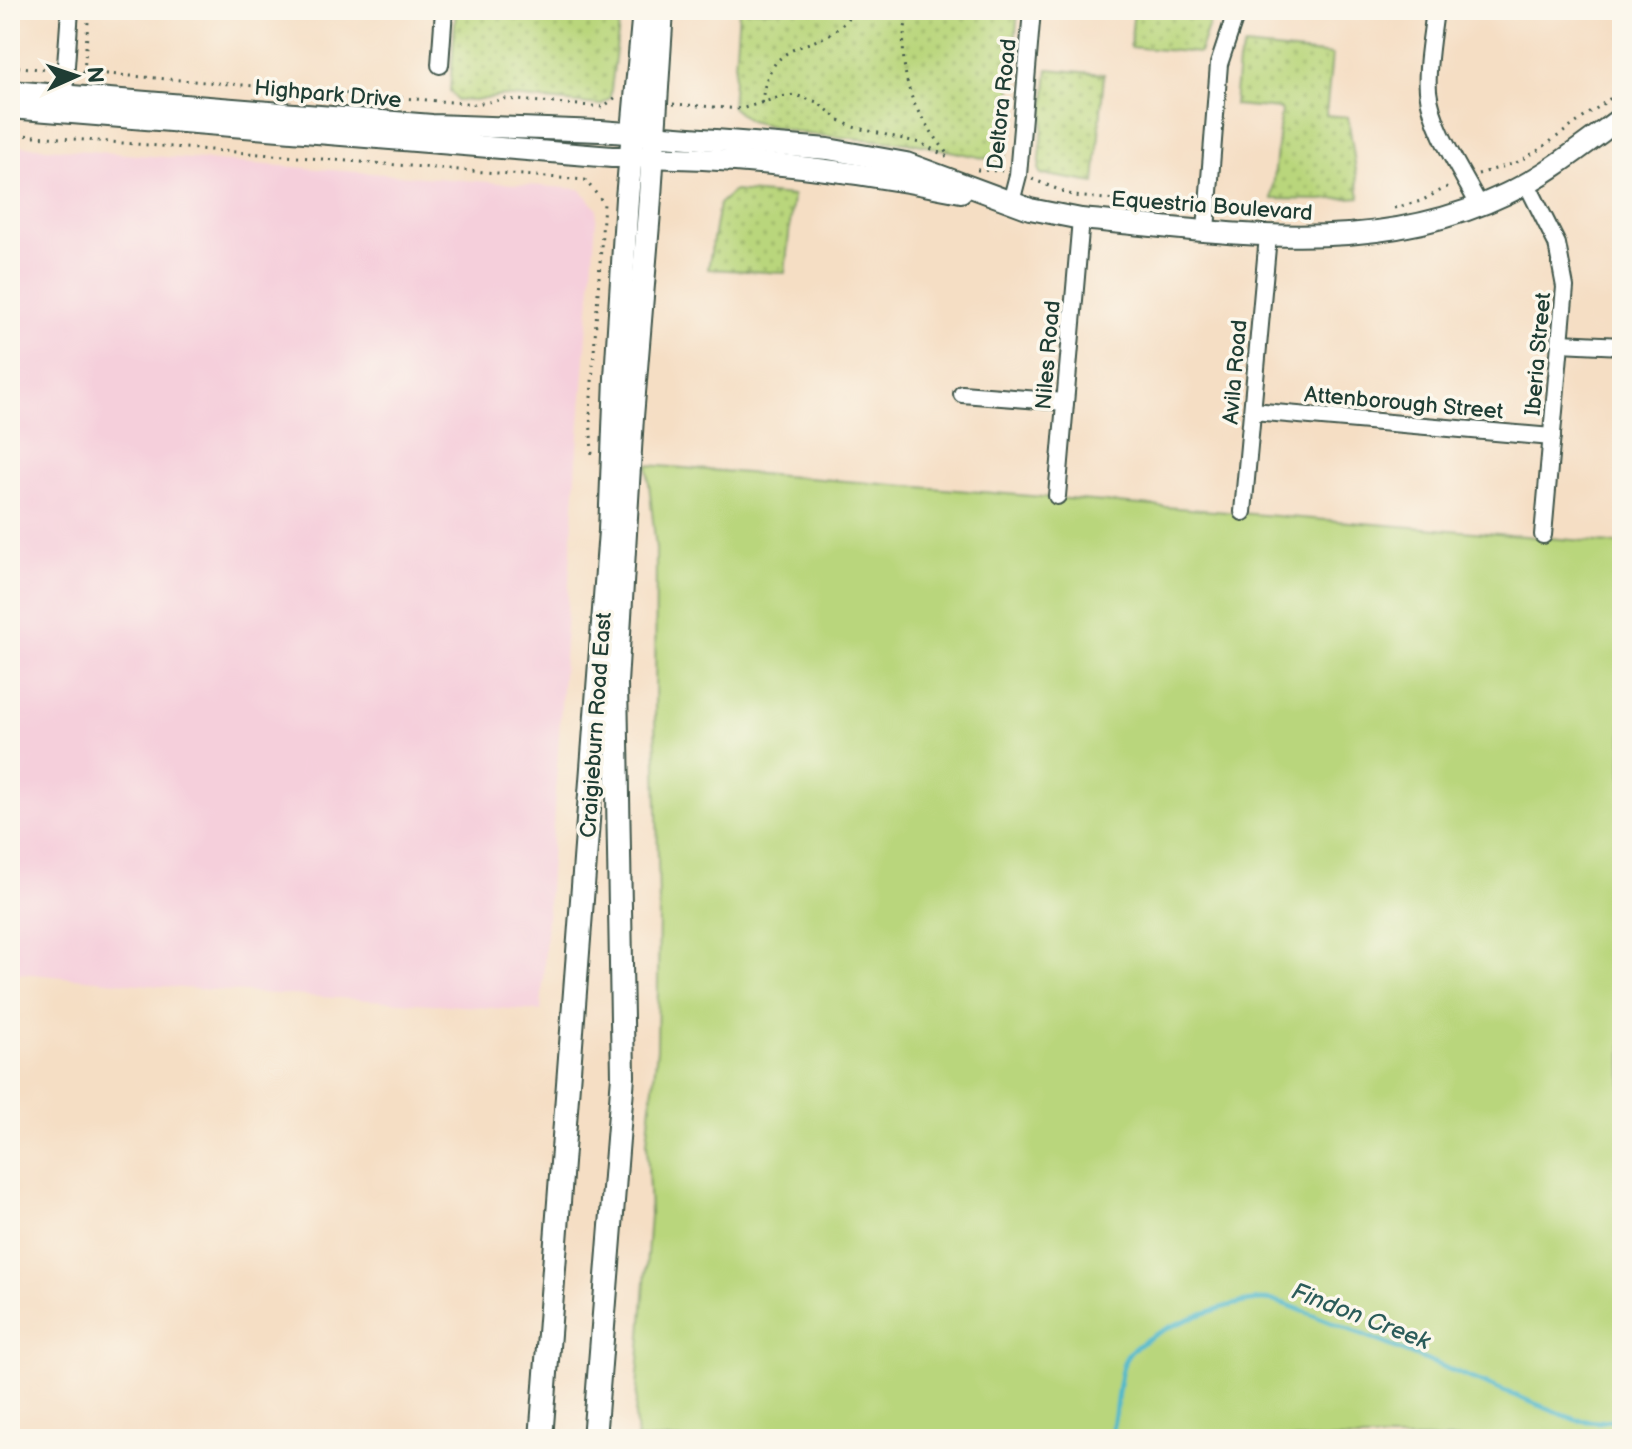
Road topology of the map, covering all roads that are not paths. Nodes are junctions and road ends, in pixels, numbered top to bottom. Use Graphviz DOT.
graph roads {
  1 [pos="70,10"];
  2 [pos="444,10"];
  3 [pos="644,10"];
  4 [pos="662,10"];
  5 [pos="1032,10"];
  6 [pos="1237,10"];
  7 [pos="1435,10"];
  8 [pos="440,65"];
  9 [pos="10,91"];
  10 [pos="636,102"];
  11 [pos="63,104"];
  12 [pos="10,108"];
  13 [pos="1622,117"];
  14 [pos="642,146"];
  15 [pos="1527,184"];
  16 [pos="1011,202"];
  17 [pos="1479,205"];
  18 [pos="1081,219"];
  19 [pos="1206,230"];
  20 [pos="1268,236"];
  21 [pos="1560,343"];
  22 [pos="1622,346"];
  23 [pos="962,394"];
  24 [pos="1065,402"];
  25 [pos="1253,411"];
  26 [pos="1552,437"];
  27 [pos="1057,496"];
  28 [pos="1243,512"];
  29 [pos="1543,535"];
  30 [pos="596,1436"];
  31 [pos="541,1439"];
  1 -- 11 [label="street"];
  2 -- 8 [label="street"];
  3 -- 10 [label="main road, Craigieburn Road East"];
  4 -- 10 [label="main road, Craigieburn Road East"];
  5 -- 16 [label="street, Deltora Road"];
  6 -- 19 [label="street"];
  7 -- 17 [label="street"];
  9 -- 11 [label="street, Highpark Drive"];
  10 -- 14 [label="main road, Craigieburn Road East"];
  11 -- 12 [label="street, Highpark Drive"];
  11 -- 14 [label="street, Highpark Drive"];
  13 -- 15 [label="street, Equestria Boulevard"];
  14 -- 16 [label="street, Equestria Boulevard"];
  14 -- 30 [label="main road, Craigieburn Road East"];
  14 -- 31 [label="main road, Craigieburn Road East"];
  15 -- 17 [label="street, Equestria Boulevard"];
  15 -- 21 [label="street, Iberia Street"];
  16 -- 18 [label="street, Equestria Boulevard"];
  17 -- 20 [label="street, Equestria Boulevard"];
  18 -- 19 [label="street, Equestria Boulevard"];
  18 -- 24 [label="street, Niles Road"];
  19 -- 20 [label="street, Equestria Boulevard"];
  20 -- 25 [label="street, Avila Road"];
  21 -- 22 [label="street"];
  21 -- 26 [label="street, Iberia Street"];
  23 -- 24 [label="street"];
  24 -- 27 [label="street, Niles Road"];
  25 -- 26 [label="street, Attenborough Street"];
  25 -- 28 [label="street, Avila Road"];
  26 -- 29 [label="street, Iberia Street"];
}
